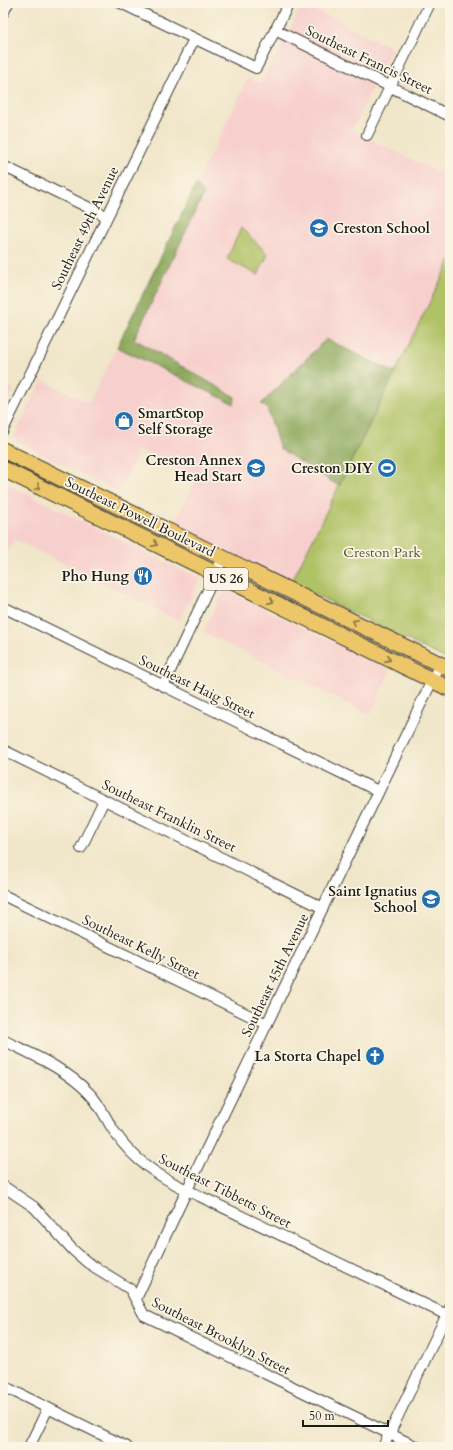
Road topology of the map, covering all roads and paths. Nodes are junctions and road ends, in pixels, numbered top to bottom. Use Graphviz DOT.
graph roads {
  1 [pos="8,3"];
  2 [pos="121,3"];
  3 [pos="289,3"];
  4 [pos="430,3"];
  5 [pos="141,7"];
  6 [pos="3,13"];
  7 [pos="276,30"];
  8 [pos="194,38"];
  9 [pos="390,86"];
  10 [pos="450,116"];
  11 [pos="367,135"];
  12 [pos="3,166"];
  13 [pos="106,216"];
  14 [pos="3,430"];
  15 [pos="3,450"];
  16 [pos="3,469"];
  17 [pos="223,558"];
  18 [pos="216,574"];
  19 [pos="3,607"];
  20 [pos="445,667"];
  21 [pos="432,680"];
  22 [pos="163,686"];
  23 [pos="450,689"];
  24 [pos="3,750"];
  25 [pos="378,791"];
  26 [pos="104,800"];
  27 [pos="81,848"];
  28 [pos="3,895"];
  29 [pos="323,908"];
  30 [pos="267,1024"];
  31 [pos="3,1040"];
  32 [pos="3,1186"];
  33 [pos="186,1190"];
  34 [pos="136,1299"];
  35 [pos="448,1311"];
  36 [pos="3,1386"];
  37 [pos="48,1408"];
  38 [pos="389,1434"];
  39 [pos="29,1447"];
  40 [pos="127,1447"];
  41 [pos="383,1447"];
  42 [pos="417,1447"];
  1 -- 6 [label="street"];
  2 -- 5 [label="street"];
  3 -- 7 [label="street"];
  4 -- 9 [label="street"];
  5 -- 8 [label="street"];
  7 -- 8 [label="street"];
  7 -- 9 [label="street, Southeast Francis Street"];
  8 -- 13 [label="street, Southeast 49th Avenue"];
  9 -- 10 [label="street, Southeast Francis Street"];
  9 -- 11 [label="street"];
  12 -- 13 [label="street"];
  13 -- 14 [label="street, Southeast 49th Avenue"];
  15 -- 17 [label="main road, Southeast Powell Boulevard / US 26"];
  16 -- 18 [label="main road, Southeast Powell Boulevard / US 26, one-way"];
  17 -- 18 [label="street"];
  20 -- 17 [label="main road, Southeast Powell Boulevard / US 26, one-way"];
  18 -- 21 [label="main road, Southeast Powell Boulevard / US 26, one-way"];
  18 -- 22 [label="street"];
  19 -- 22 [label="street, Southeast Haig Street"];
  20 -- 21 [label="street, Southeast 45th Avenue"];
  21 -- 23 [label="main road, Southeast Powell Boulevard / US 26"];
  21 -- 25 [label="street, Southeast 45th Avenue"];
  22 -- 25 [label="street, Southeast Haig Street"];
  24 -- 26 [label="street, Southeast Franklin Street"];
  25 -- 29 [label="street, Southeast 45th Avenue"];
  26 -- 27 [label="street"];
  26 -- 29 [label="street, Southeast Franklin Street"];
  28 -- 30 [label="street, Southeast Kelly Street"];
  29 -- 30 [label="street, Southeast 45th Avenue"];
  30 -- 33 [label="street, Southeast 45th Avenue"];
  31 -- 33 [label="street, Southeast Tibbetts Street"];
  32 -- 34 [label="street, Southeast Brooklyn Street"];
  33 -- 34 [label="street, Southeast 45th Avenue"];
  33 -- 35 [label="street, Southeast Tibbetts Street"];
  34 -- 38 [label="street, Southeast Brooklyn Street"];
  35 -- 38 [label="street"];
  36 -- 37 [label="street"];
  37 -- 39 [label="street"];
  37 -- 40 [label="street"];
  38 -- 41 [label="street"];
  38 -- 42 [label="street, Southeast Brooklyn Street"];
}
